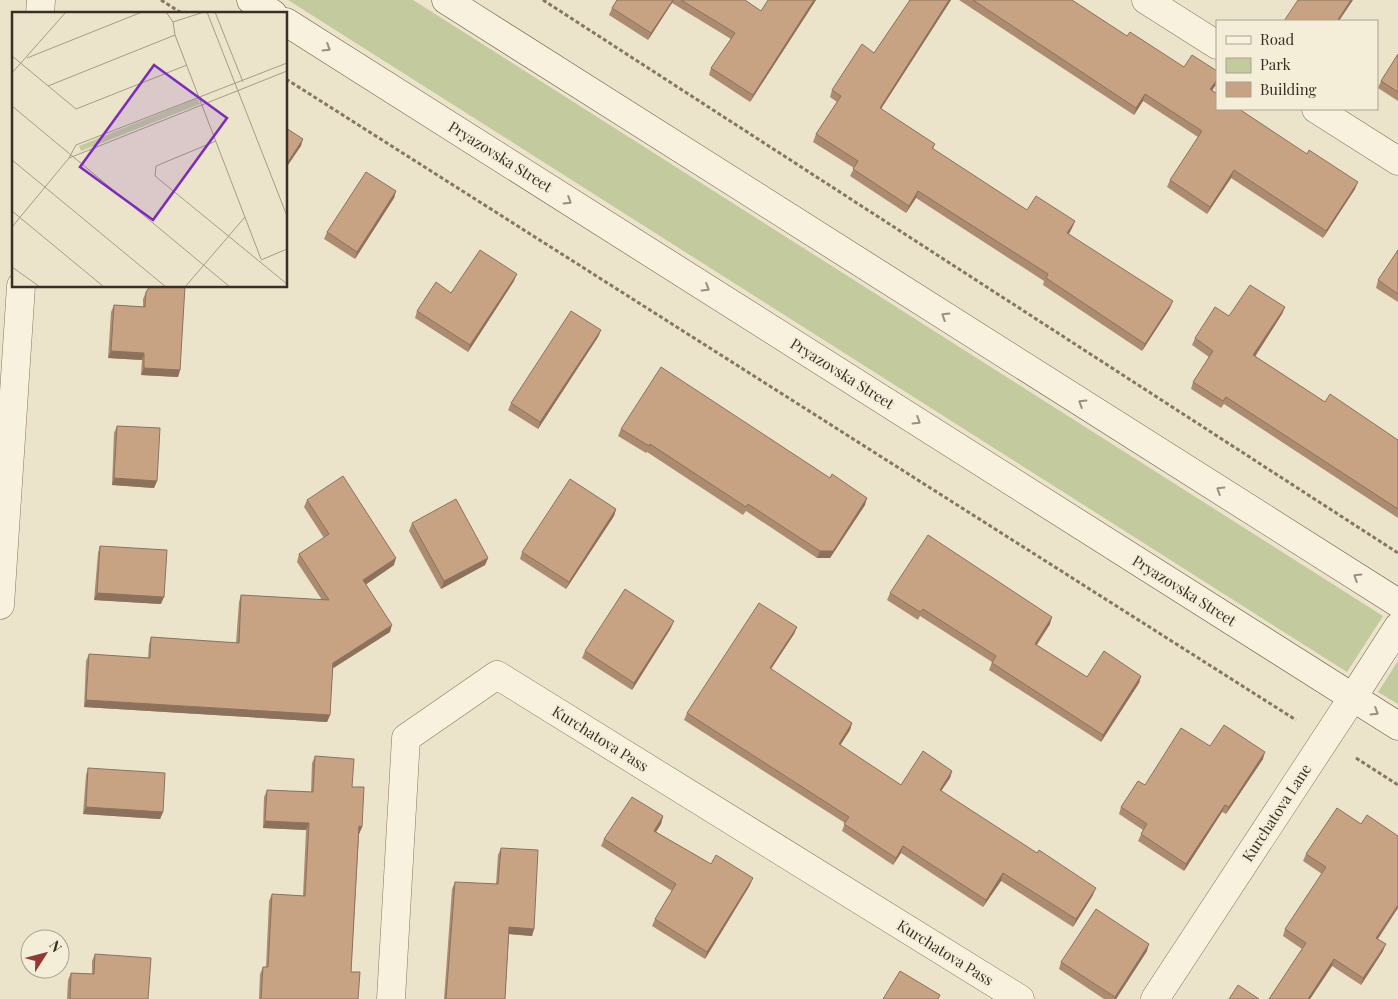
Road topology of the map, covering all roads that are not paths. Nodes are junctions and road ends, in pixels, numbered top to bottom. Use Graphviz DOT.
graph roads {
  1 [pos="251,0"];
  2 [pos="446,0"];
  3 [pos="1146,0"];
  4 [pos="270,12"];
  5 [pos="288,23"];
  6 [pos="1216,44"];
  7 [pos="1318,110"];
  8 [pos="1398,161"];
  9 [pos="21,288"];
  10 [pos="1398,603"];
  11 [pos="0,605"];
  12 [pos="1398,626"];
  13 [pos="1353,697"];
  14 [pos="1398,726"];
  15 [pos="391,999"];
  16 [pos="1020,999"];
  17 [pos="1155,999"];
  1 -- 4 [label="street"];
  10 -- 2 [label="street, one-way"];
  3 -- 6 [label="street"];
  5 -- 13 [label="street, Pryazovska Street, one-way"];
  7 -- 8 [label="street"];
  9 -- 11 [label="street"];
  12 -- 13 [label="street, Kurchatova Lane"];
  13 -- 14 [label="street, Pryazovska Street, one-way"];
  13 -- 17 [label="street, Kurchatova Lane"];
  15 -- 16 [label="street, Kurchatova Pass"];
}
